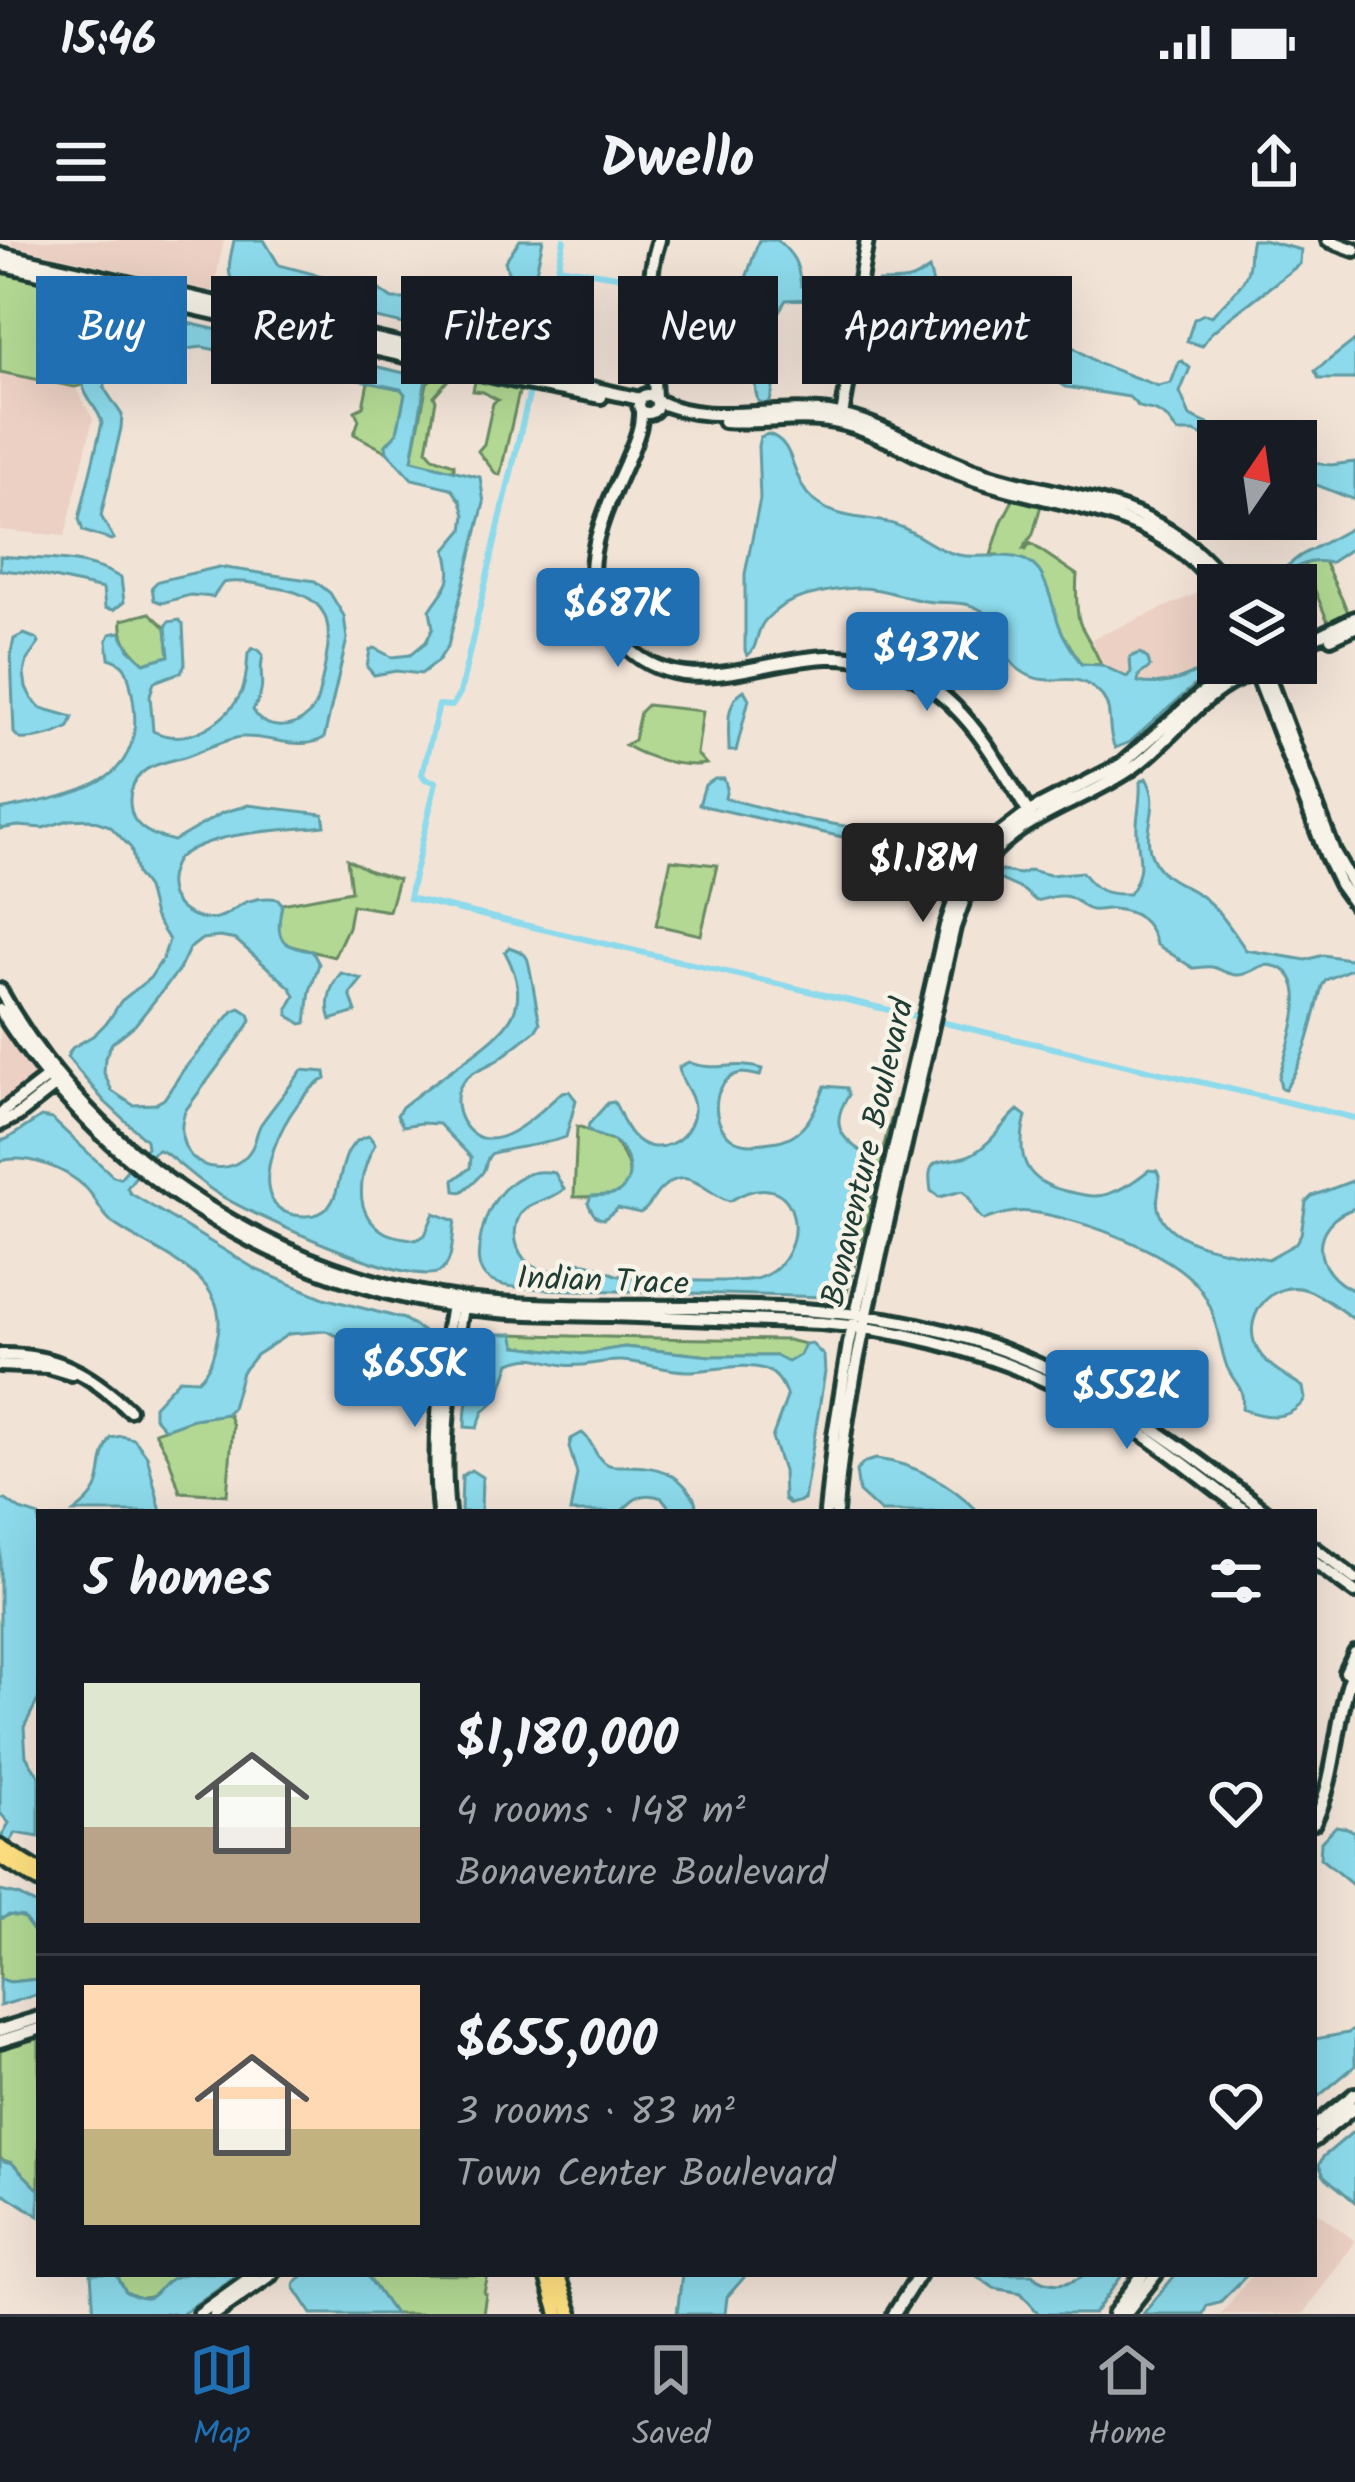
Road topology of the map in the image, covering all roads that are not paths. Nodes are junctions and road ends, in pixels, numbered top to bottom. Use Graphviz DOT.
graph roads {
  1 [pos="659,240"];
  2 [pos="869,240"];
  3 [pos="1328,240"];
  4 [pos="1355,250"];
  5 [pos="0,254"];
  6 [pos="0,264"];
  7 [pos="648,404"];
  8 [pos="842,420"];
  9 [pos="1203,564"];
  10 [pos="1355,622"];
  11 [pos="1317,640"];
  12 [pos="1230,684"];
  13 [pos="1267,684"];
  14 [pos="1267,684"];
  15 [pos="1031,816"];
  16 [pos="1355,888"];
  17 [pos="1355,905"];
  18 [pos="0,990"];
  19 [pos="0,1010"];
  20 [pos="54,1079"];
  21 [pos="0,1114"];
  22 [pos="0,1124"];
  23 [pos="458,1302"];
  24 [pos="860,1321"];
  25 [pos="0,1355"];
  26 [pos="0,1365"];
  27 [pos="102,1387"];
  28 [pos="130,1410"];
  29 [pos="443,1509"];
  30 [pos="826,1509"];
  31 [pos="836,1509"];
  32 [pos="1243,1509"];
  33 [pos="1262,1509"];
  34 [pos="1317,1550"];
  35 [pos="1317,1564"];
  36 [pos="1355,1579"];
  37 [pos="1355,1592"];
  38 [pos="1355,1653"];
  39 [pos="1355,1666"];
  40 [pos="1317,1802"];
  41 [pos="1317,1815"];
  42 [pos="4,1855"];
  43 [pos="36,1870"];
  44 [pos="36,1879"];
  45 [pos="36,2019"];
  46 [pos="0,2030"];
  47 [pos="36,2030"];
  48 [pos="0,2041"];
  49 [pos="1355,2094"];
  50 [pos="1355,2107"];
  51 [pos="1317,2125"];
  52 [pos="1317,2138"];
  53 [pos="251,2277"];
  54 [pos="268,2277"];
  55 [pos="547,2277"];
  56 [pos="557,2277"];
  57 [pos="917,2277"];
  58 [pos="1142,2277"];
  59 [pos="1154,2277"];
  60 [pos="199,2314"];
  61 [pos="215,2314"];
  62 [pos="559,2314"];
  63 [pos="571,2314"];
  64 [pos="894,2314"];
  65 [pos="1114,2314"];
  66 [pos="1125,2314"];
  1 -- 7 [label="street"];
  2 -- 8 [label="street"];
  3 -- 4 [label="street"];
  5 -- 7 [label="street"];
  6 -- 7 [label="street"];
  7 -- 8 [label="street"];
  7 -- 15 [label="street"];
  8 -- 9 [label="street"];
  10 -- 11 [label="street"];
  12 -- 15 [label="street, Bonaventure Boulevard"];
  13 -- 16 [label="street"];
  14 -- 17 [label="street"];
  15 -- 24 [label="street, Bonaventure Boulevard"];
  18 -- 20 [label="street, Indian Trace"];
  19 -- 20 [label="street, Indian Trace"];
  20 -- 21 [label="street"];
  20 -- 22 [label="street"];
  20 -- 23 [label="street, Indian Trace"];
  23 -- 24 [label="street, Indian Trace"];
  23 -- 29 [label="street"];
  24 -- 30 [label="street, Bonaventure Boulevard"];
  24 -- 31 [label="street, Bonaventure Boulevard"];
  24 -- 32 [label="street, Indian Trace"];
  24 -- 33 [label="street, Indian Trace"];
  25 -- 27 [label="street"];
  26 -- 27 [label="street"];
  27 -- 28 [label="street"];
  34 -- 36 [label="street"];
  35 -- 37 [label="street"];
  38 -- 40 [label="street"];
  39 -- 41 [label="street"];
  42 -- 43 [label="main road"];
  42 -- 44 [label="main road"];
  45 -- 46 [label="street"];
  47 -- 48 [label="street"];
  49 -- 51 [label="street"];
  50 -- 52 [label="street"];
  53 -- 60 [label="street"];
  54 -- 61 [label="street"];
  55 -- 62 [label="main road"];
  56 -- 63 [label="main road"];
  57 -- 64 [label="street"];
  58 -- 65 [label="street"];
  59 -- 66 [label="street"];
}
